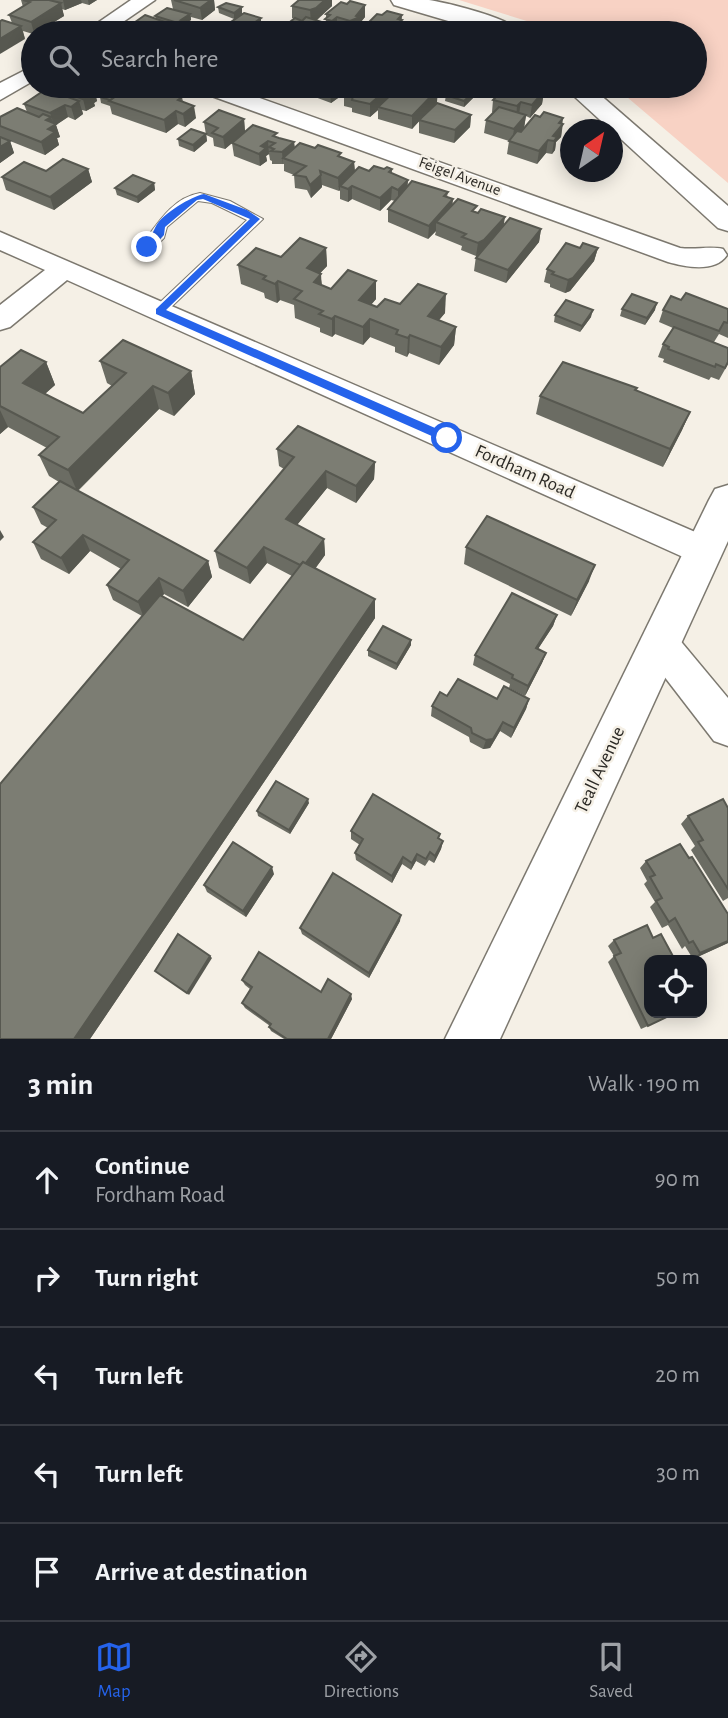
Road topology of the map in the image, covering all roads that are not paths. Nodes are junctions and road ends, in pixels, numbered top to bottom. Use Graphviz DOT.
graph roads {
  1 [pos="145,0"];
  2 [pos="402,0"];
  3 [pos="112,21"];
  4 [pos="479,21"];
  5 [pos="21,80"];
  6 [pos="0,93"];
  7 [pos="239,98"];
  8 [pos="589,98"];
  9 [pos="725,217"];
  10 [pos="0,240"];
  11 [pos="147,247"];
  12 [pos="714,256"];
  13 [pos="63,269"];
  14 [pos="159,311"];
  15 [pos="0,320"];
  16 [pos="728,500"];
  17 [pos="704,551"];
  18 [pos="660,643"];
  19 [pos="728,728"];
  20 [pos="472,1039"];
  1 -- 3 [label="street"];
  2 -- 4 [label="street"];
  5 -- 6 [label="street"];
  7 -- 12 [label="street, Feigel Avenue"];
  8 -- 9 [label="street"];
  10 -- 13 [label="street, Fordham Road"];
  11 -- 14 [label="lane"];
  13 -- 14 [label="street, Fordham Road"];
  13 -- 15 [label="street"];
  14 -- 17 [label="street, Fordham Road"];
  16 -- 17 [label="street, Teall Avenue"];
  17 -- 18 [label="street, Teall Avenue"];
  18 -- 19 [label="street"];
  18 -- 20 [label="street, Teall Avenue"];
}
